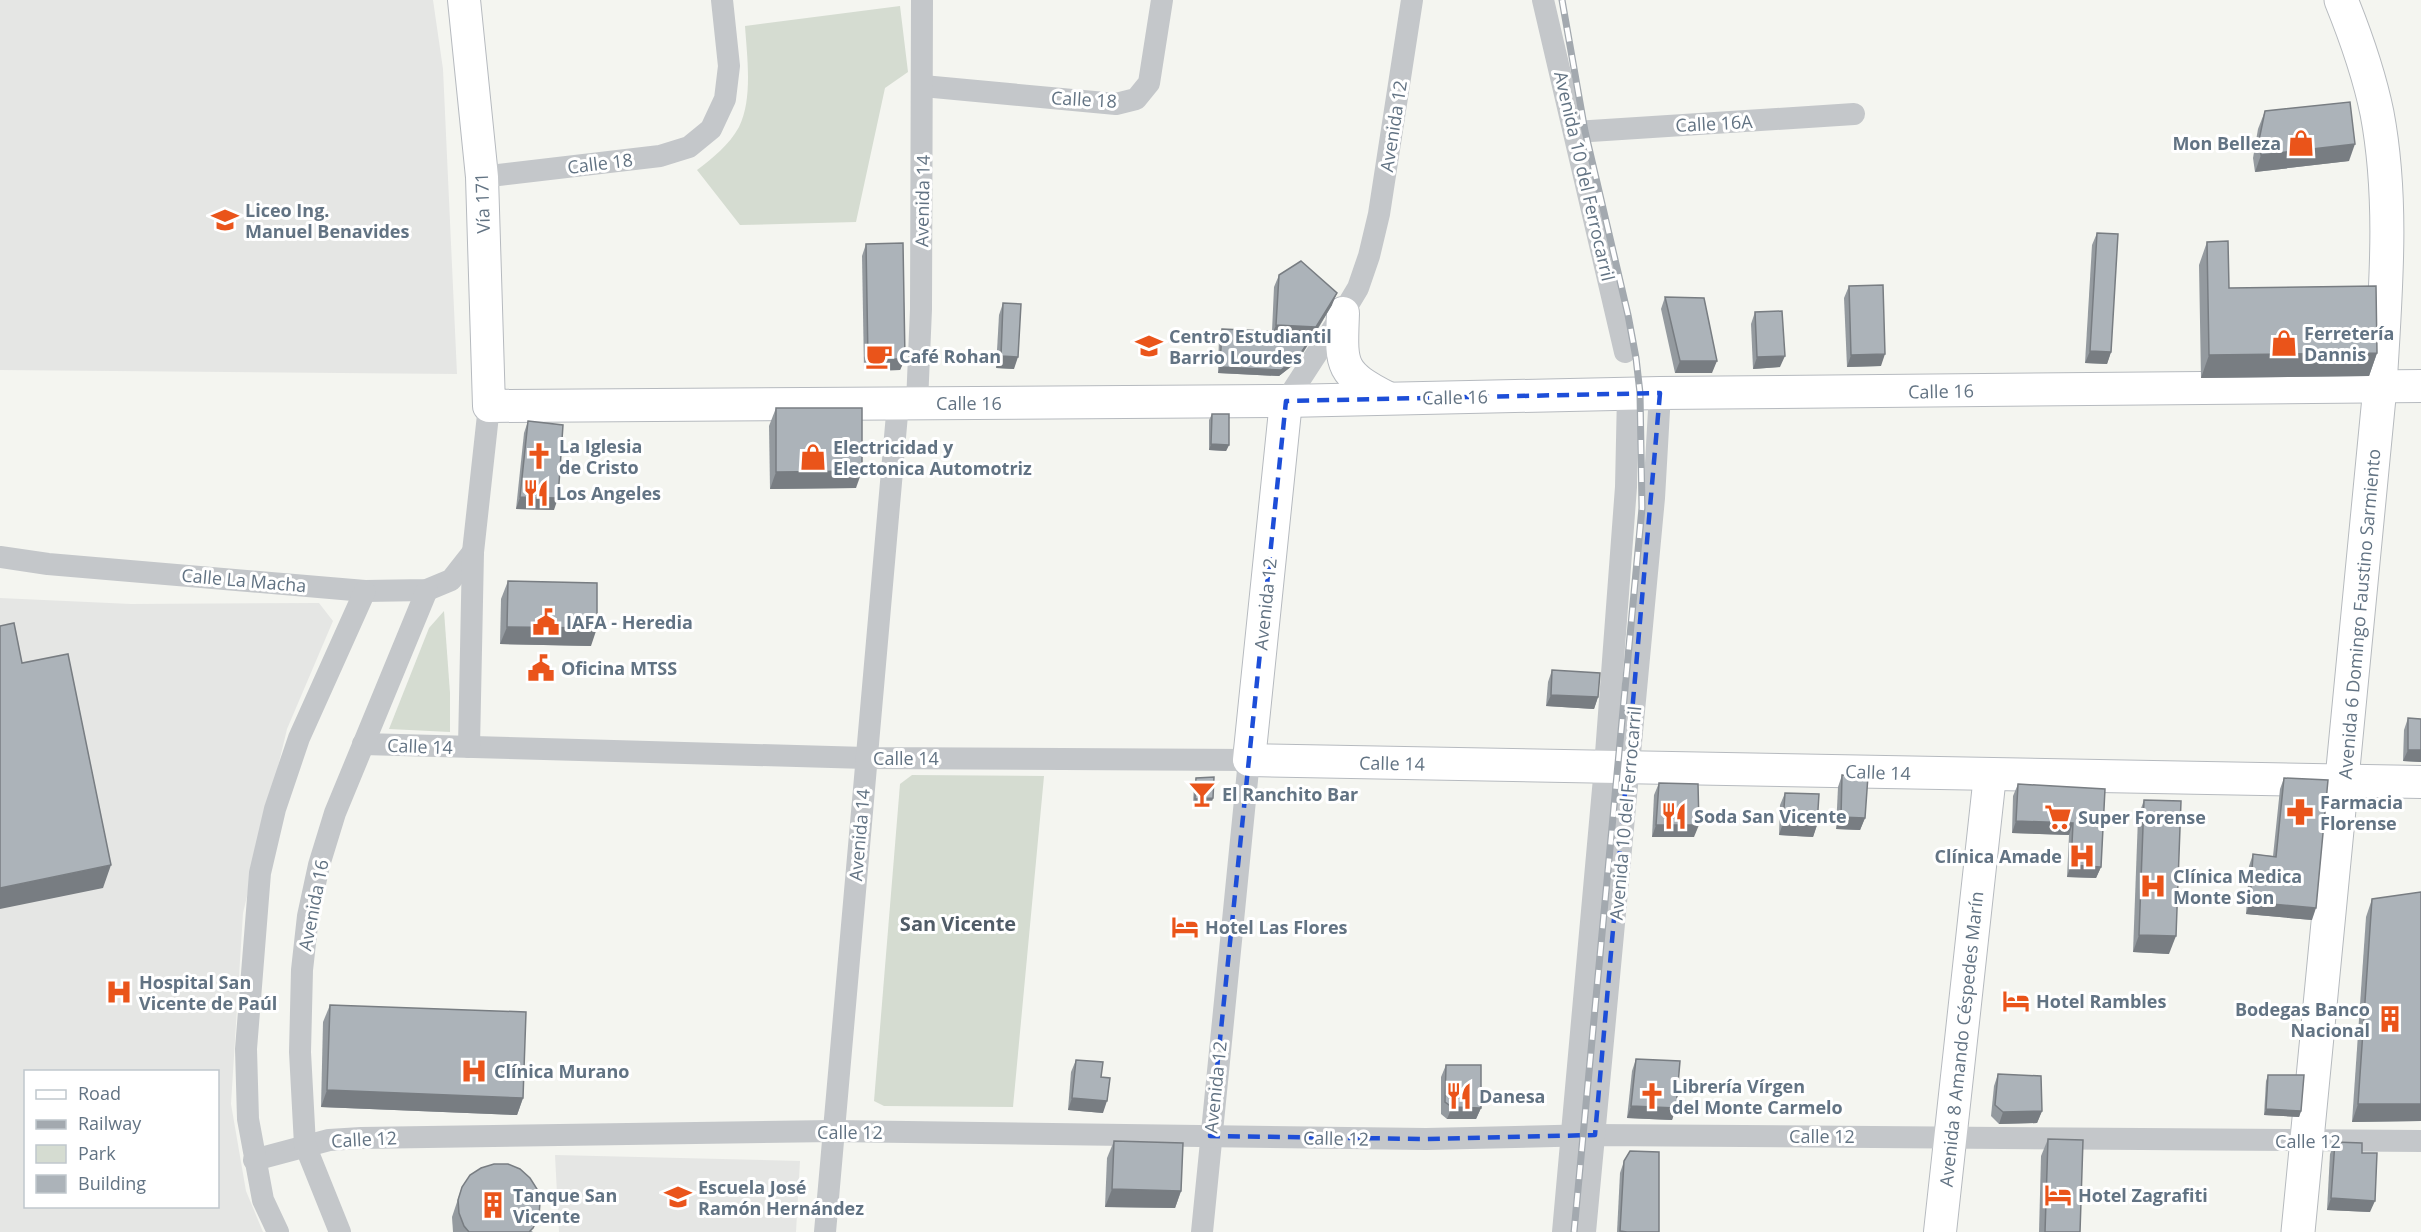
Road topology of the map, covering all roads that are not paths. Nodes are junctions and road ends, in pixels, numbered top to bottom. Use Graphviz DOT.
graph roads {
  1 [pos="464,0"];
  2 [pos="722,0"];
  3 [pos="922,0"];
  4 [pos="1162,0"];
  5 [pos="1412,0"];
  6 [pos="1543,0"];
  7 [pos="2341,0"];
  8 [pos="924,86"];
  9 [pos="1854,114"];
  10 [pos="1575,132"];
  11 [pos="482,177"];
  12 [pos="1343,313"];
  13 [pos="1625,352"];
  14 [pos="2421,386"];
  15 [pos="2380,387"];
  16 [pos="1660,393"];
  17 [pos="1628,394"];
  18 [pos="1388,398"];
  19 [pos="1287,401"];
  20 [pos="908,403"];
  21 [pos="489,406"];
  22 [pos="473,552"];
  23 [pos="0,557"];
  24 [pos="427,590"];
  25 [pos="365,591"];
  26 [pos="363,744"];
  27 [pos="468,747"];
  28 [pos="866,758"];
  29 [pos="1249,760"];
  30 [pos="1617,766"];
  31 [pos="1990,775"];
  32 [pos="2343,780"];
  33 [pos="2421,782"];
  34 [pos="833,1131"];
  35 [pos="1584,1135"];
  36 [pos="1210,1136"];
  37 [pos="1950,1137"];
  38 [pos="2306,1141"];
  39 [pos="2421,1141"];
  40 [pos="305,1145"];
  41 [pos="254,1160"];
  42 [pos="278,1232"];
  43 [pos="340,1232"];
  44 [pos="825,1232"];
  45 [pos="1202,1232"];
  46 [pos="1563,1232"];
  47 [pos="1585,1232"];
  48 [pos="1940,1232"];
  49 [pos="2298,1232"];
  1 -- 11 [label="main road, Vía 171"];
  2 -- 11 [label="street, Calle 18"];
  3 -- 8 [label="street, Avenida 14"];
  4 -- 8 [label="street, Calle 18"];
  5 -- 12 [label="street, Avenida 12"];
  6 -- 10 [label="street, Avenida 10 del Ferrocarril"];
  7 -- 15 [label="main road, Avenida 6 Domingo Faustino Sarmiento"];
  8 -- 20 [label="street, Avenida 14"];
  9 -- 10 [label="street, Calle 16A"];
  10 -- 13 [label="street, Avenida 10 del Ferrocarril"];
  11 -- 21 [label="main road, Vía 171"];
  12 -- 18 [label="main road"];
  12 -- 19 [label="street, Avenida 12"];
  14 -- 15 [label="main road, Calle 16"];
  15 -- 16 [label="main road, Calle 16"];
  15 -- 32 [label="main road, Avenida 6 Domingo Faustino Sarmiento"];
  16 -- 17 [label="main road, Calle 16"];
  16 -- 30 [label="street, Avenida 10 del Ferrocarril"];
  17 -- 18 [label="main road, Calle 16"];
  17 -- 30 [label="street, Avenida 10 del Ferrocarril"];
  18 -- 19 [label="main road, Calle 16"];
  19 -- 20 [label="main road, Calle 16"];
  19 -- 29 [label="main road, Avenida 12"];
  20 -- 21 [label="main road, Calle 16"];
  20 -- 28 [label="street, Avenida 14"];
  21 -- 22 [label="street"];
  22 -- 24 [label="street, Calle La Macha"];
  22 -- 27 [label="street"];
  23 -- 25 [label="street, Calle La Macha"];
  24 -- 25 [label="street, Calle La Macha"];
  24 -- 26 [label="street, Avenida 16"];
  25 -- 41 [label="street"];
  26 -- 27 [label="street, Calle 14"];
  26 -- 40 [label="street, Avenida 16"];
  27 -- 28 [label="street, Calle 14"];
  28 -- 29 [label="street, Calle 14"];
  28 -- 34 [label="street, Avenida 14"];
  29 -- 30 [label="main road, Calle 14"];
  29 -- 36 [label="street, Avenida 12"];
  30 -- 31 [label="main road, Calle 14"];
  30 -- 35 [label="street, Avenida 10 del Ferrocarril"];
  31 -- 32 [label="main road, Calle 14"];
  31 -- 37 [label="main road, Avenida 8 Amando Céspedes Marín"];
  32 -- 33 [label="main road, Calle 14"];
  32 -- 38 [label="main road, Avenida 6 Domingo Faustino Sarmiento"];
  34 -- 36 [label="street, Calle 12"];
  34 -- 40 [label="street, Calle 12"];
  34 -- 44 [label="street, Avenida 14"];
  35 -- 36 [label="street, Calle 12"];
  35 -- 37 [label="street, Calle 12"];
  35 -- 46 [label="street, Avenida 10 del Ferrocarril"];
  35 -- 47 [label="street, Avenida 10 del Ferrocarril"];
  36 -- 45 [label="street, Avenida 12"];
  37 -- 38 [label="street, Calle 12"];
  37 -- 48 [label="main road, Avenida 8 Amando Céspedes Marín"];
  38 -- 39 [label="street, Calle 12"];
  38 -- 49 [label="main road, Avenida 6 Domingo Faustino Sarmiento"];
  40 -- 41 [label="street, Calle 12"];
  40 -- 43 [label="street, Avenida 16"];
  41 -- 42 [label="street"];
}
